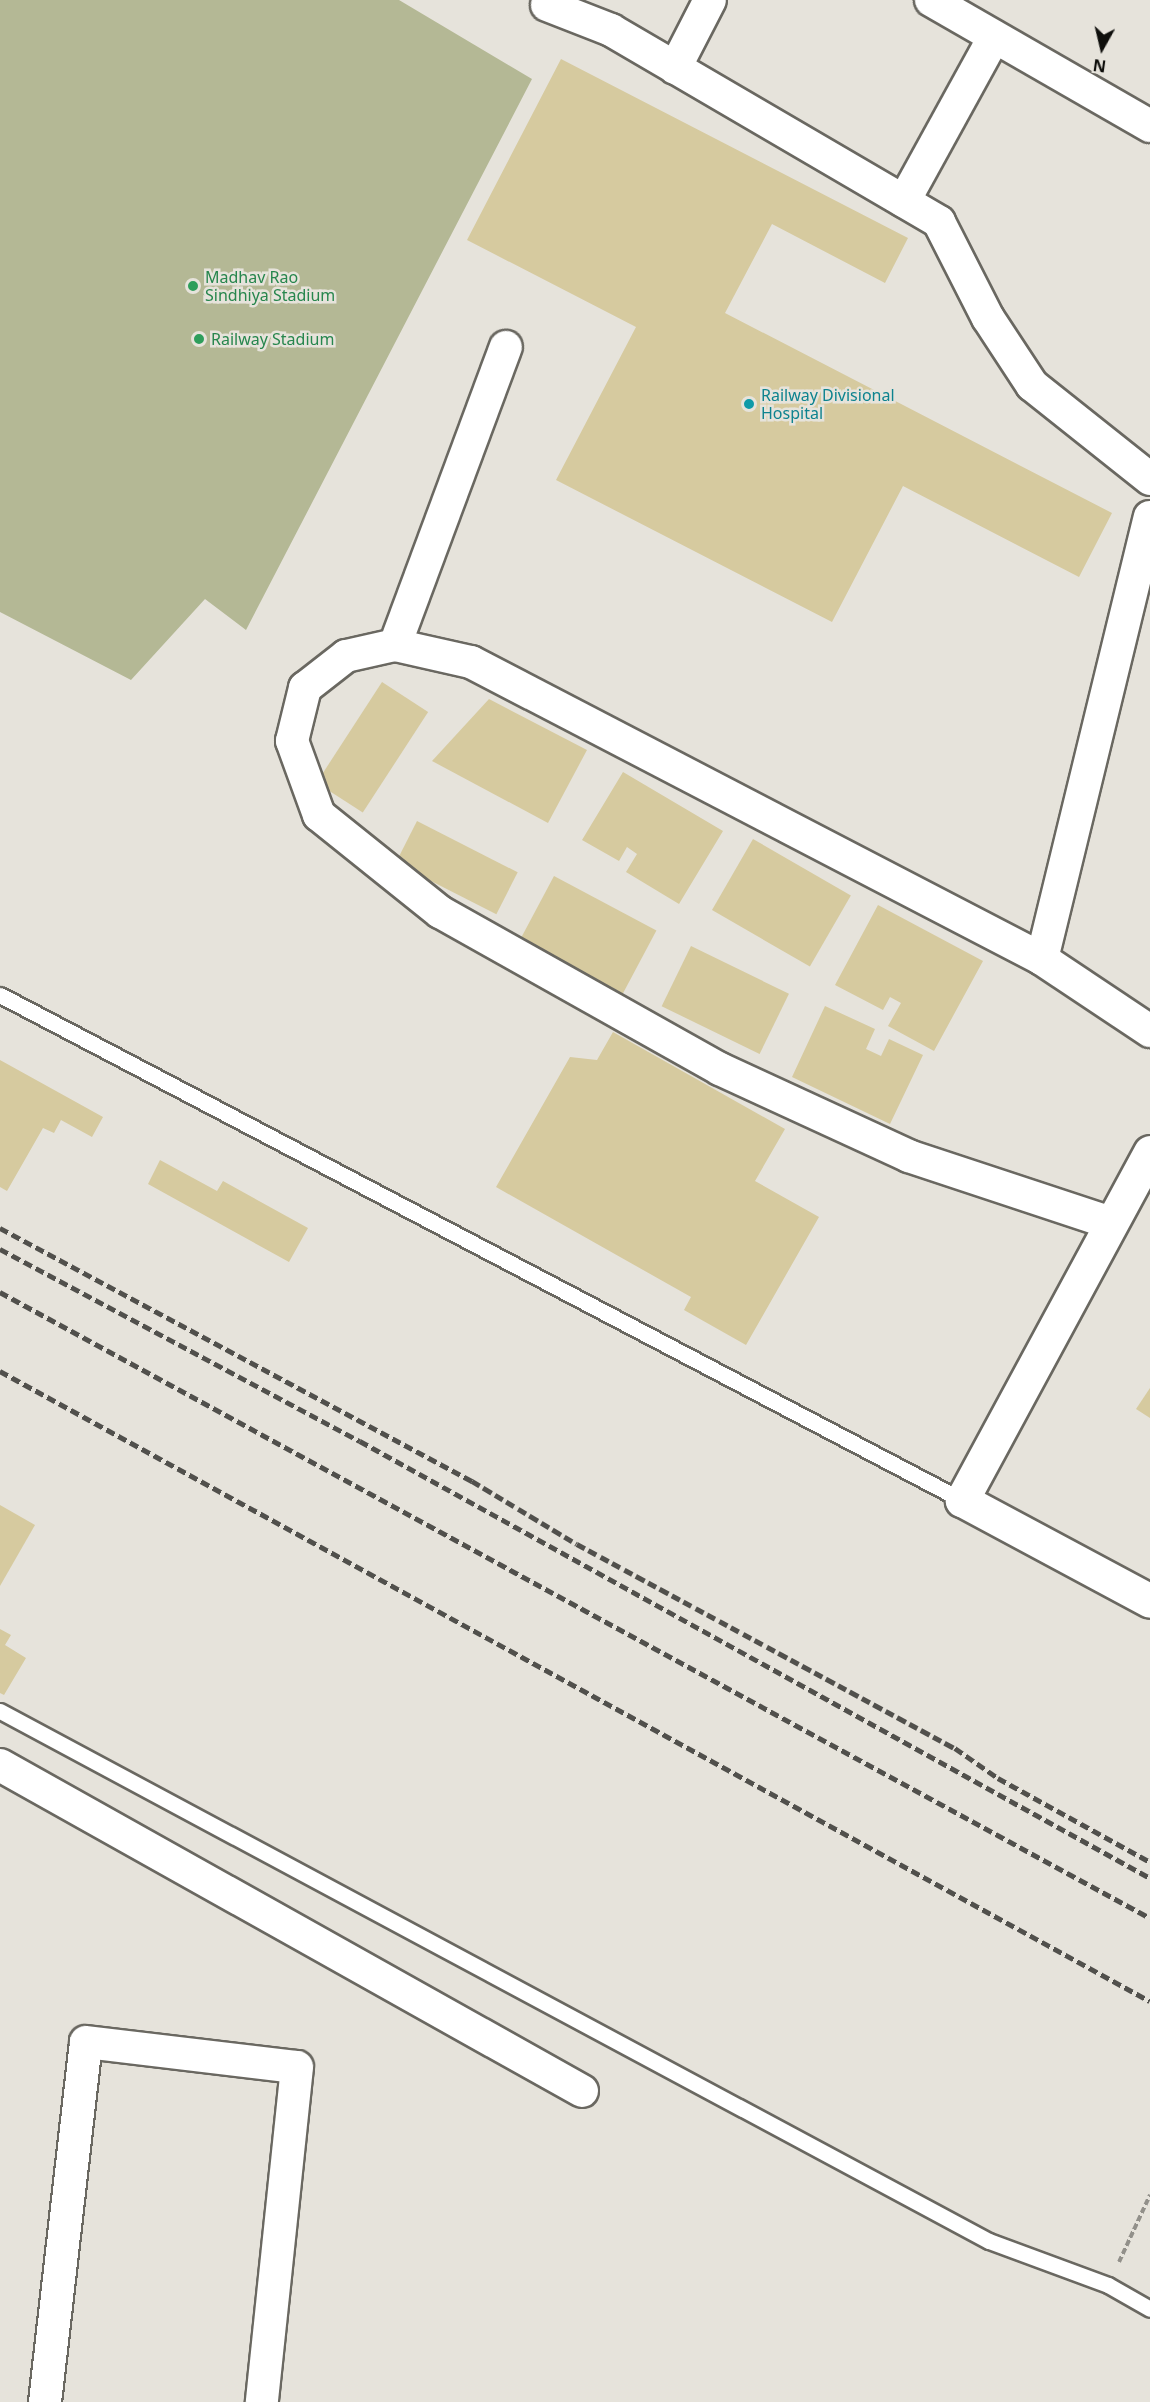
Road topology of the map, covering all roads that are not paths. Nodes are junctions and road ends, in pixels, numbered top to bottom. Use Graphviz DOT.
graph roads {
  1 [pos="710,0"];
  2 [pos="931,0"];
  3 [pos="547,5"];
  4 [pos="994,36"];
  5 [pos="675,68"];
  6 [pos="1150,126"];
  7 [pos="904,201"];
  8 [pos="506,347"];
  9 [pos="1150,479"];
  10 [pos="1150,517"];
  11 [pos="395,645"];
  12 [pos="1042,959"];
  13 [pos="0,995"];
  14 [pos="1150,1031"];
  15 [pos="1150,1152"];
  16 [pos="1111,1224"];
  17 [pos="962,1500"];
  18 [pos="1150,1601"];
  19 [pos="0,1711"];
  20 [pos="0,1765"];
  21 [pos="582,2091"];
  22 [pos="1150,2309"];
  23 [pos="45,2402"];
  24 [pos="262,2402"];
  1 -- 5 [label="street"];
  2 -- 4 [label="street"];
  3 -- 5 [label="street"];
  4 -- 6 [label="street"];
  4 -- 7 [label="street"];
  5 -- 7 [label="street"];
  7 -- 9 [label="street"];
  8 -- 11 [label="street"];
  10 -- 12 [label="street"];
  11 -- 12 [label="street"];
  11 -- 16 [label="street"];
  12 -- 14 [label="street"];
  13 -- 17 [label="lane"];
  15 -- 16 [label="street"];
  16 -- 17 [label="street"];
  17 -- 18 [label="street"];
  19 -- 22 [label="lane"];
  20 -- 21 [label="street"];
  23 -- 24 [label="street"];
}
